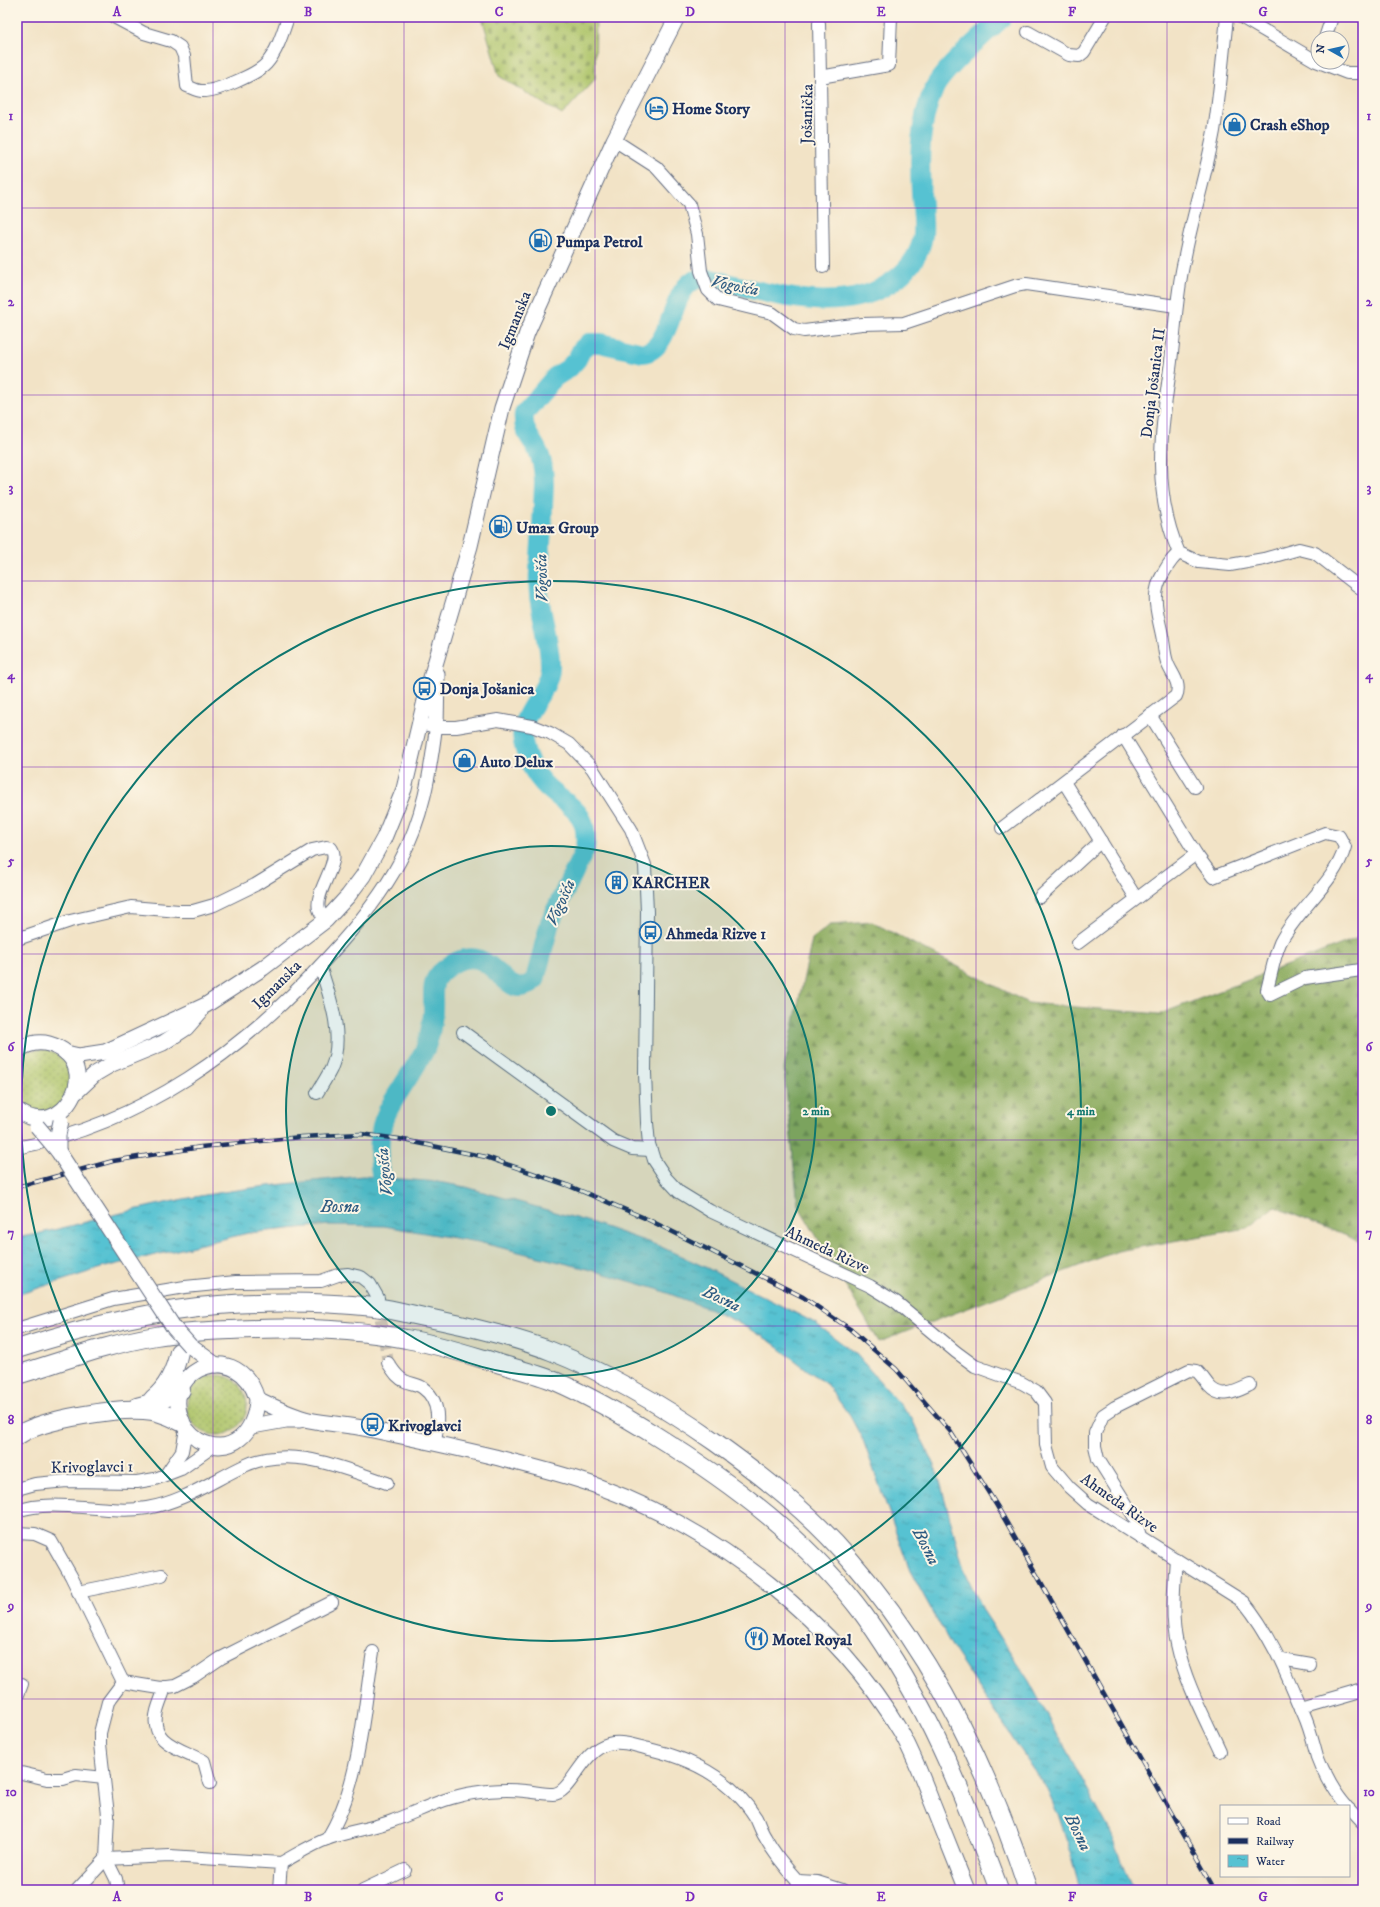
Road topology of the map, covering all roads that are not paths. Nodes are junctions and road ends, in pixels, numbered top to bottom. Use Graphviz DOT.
graph roads {
  1 [pos="114,17"];
  2 [pos="288,17"];
  3 [pos="677,17"];
  4 [pos="891,17"];
  5 [pos="1106,17"];
  6 [pos="1227,17"];
  7 [pos="1241,17"];
  8 [pos="1332,17"];
  9 [pos="819,23"];
  10 [pos="1328,30"];
  11 [pos="1028,32"];
  12 [pos="1310,55"];
  13 [pos="1340,70"];
  14 [pos="1363,73"];
  15 [pos="820,78"];
  16 [pos="614,140"];
  17 [pos="823,267"];
  18 [pos="1176,306"];
  19 [pos="1179,553"];
  20 [pos="1363,590"];
  21 [pos="438,657"];
  22 [pos="1150,715"];
  23 [pos="419,723"];
  24 [pos="436,727"];
  25 [pos="1123,735"];
  26 [pos="1064,782"];
  27 [pos="1195,787"];
  28 [pos="1002,828"];
  29 [pos="1101,841"];
  30 [pos="1196,854"];
  31 [pos="1040,897"];
  32 [pos="1136,898"];
  33 [pos="326,920"];
  34 [pos="17,939"];
  35 [pos="1078,943"];
  36 [pos="320,966"];
  37 [pos="1361,970"];
  38 [pos="206,1005"];
  39 [pos="463,1032"];
  40 [pos="17,1051"];
  41 [pos="66,1053"];
  42 [pos="76,1092"];
  43 [pos="317,1092"];
  44 [pos="63,1114"];
  45 [pos="27,1118"];
  46 [pos="17,1148"];
  47 [pos="58,1150"];
  48 [pos="650,1150"];
  49 [pos="378,1298"];
  50 [pos="17,1329"];
  51 [pos="17,1349"];
  52 [pos="182,1349"];
  53 [pos="388,1363"];
  54 [pos="216,1365"];
  55 [pos="17,1375"];
  56 [pos="1250,1385"];
  57 [pos="183,1386"];
  58 [pos="258,1399"];
  59 [pos="147,1404"];
  60 [pos="119,1411"];
  61 [pos="307,1420"];
  62 [pos="184,1426"];
  63 [pos="252,1426"];
  64 [pos="17,1436"];
  65 [pos="435,1443"];
  66 [pos="215,1445"];
  67 [pos="167,1473"];
  68 [pos="387,1483"];
  69 [pos="17,1489"];
  70 [pos="17,1512"];
  71 [pos="17,1533"];
  72 [pos="1140,1536"];
  73 [pos="1176,1559"];
  74 [pos="162,1575"];
  75 [pos="78,1592"];
  76 [pos="332,1602"];
  77 [pos="373,1652"];
  78 [pos="1282,1659"];
  79 [pos="1310,1664"];
  80 [pos="123,1682"];
  81 [pos="22,1684"];
  82 [pos="165,1687"];
  83 [pos="1363,1690"];
  84 [pos="17,1697"];
  85 [pos="1301,1708"];
  86 [pos="1220,1751"];
  87 [pos="17,1772"];
  88 [pos="104,1778"];
  89 [pos="210,1783"];
  90 [pos="1345,1805"];
  91 [pos="1350,1810"];
  92 [pos="1363,1824"];
  93 [pos="327,1839"];
  94 [pos="106,1859"];
  95 [pos="281,1864"];
  96 [pos="405,1870"];
  97 [pos="798,1885"];
  98 [pos="77,1890"];
  99 [pos="118,1890"];
  100 [pos="279,1890"];
  101 [pos="363,1890"];
  102 [pos="842,1890"];
  103 [pos="967,1890"];
  104 [pos="1000,1890"];
  105 [pos="1028,1890"];
  1 -- 2 [label="street"];
  3 -- 16 [label="main road, Igmanska"];
  4 -- 15 [label="street, Jošanička"];
  5 -- 11 [label="street"];
  6 -- 18 [label="street, Donja Jošanica II"];
  7 -- 12 [label="street"];
  8 -- 10 [label="street"];
  9 -- 15 [label="street"];
  13 -- 14 [label="street"];
  15 -- 17 [label="street, Jošanička"];
  16 -- 18 [label="street"];
  16 -- 21 [label="main road, Igmanska"];
  18 -- 19 [label="street, Donja Jošanica II"];
  19 -- 20 [label="street"];
  19 -- 22 [label="street"];
  21 -- 23 [label="main road"];
  21 -- 24 [label="main road"];
  22 -- 25 [label="street"];
  22 -- 27 [label="street"];
  23 -- 24 [label="street, Ahmeda Rizve"];
  23 -- 33 [label="main road"];
  24 -- 36 [label="street, Igmanska"];
  24 -- 48 [label="street, Ahmeda Rizve"];
  25 -- 26 [label="street"];
  25 -- 30 [label="street"];
  26 -- 28 [label="street"];
  26 -- 29 [label="street"];
  29 -- 31 [label="street"];
  29 -- 32 [label="street"];
  30 -- 32 [label="street"];
  30 -- 37 [label="street"];
  32 -- 35 [label="street"];
  33 -- 34 [label="street"];
  33 -- 38 [label="main road"];
  36 -- 43 [label="street"];
  36 -- 46 [label="street, Igmanska"];
  38 -- 41 [label="main road"];
  38 -- 42 [label="main road"];
  39 -- 48 [label="street"];
  40 -- 41 [label="main road"];
  41 -- 42 [label="main road"];
  42 -- 44 [label="main road"];
  44 -- 45 [label="main road"];
  44 -- 47 [label="main road, bridge"];
  45 -- 47 [label="main road, bridge"];
  47 -- 52 [label="main road, bridge"];
  48 -- 72 [label="street, Ahmeda Rizve"];
  49 -- 50 [label="street"];
  51 -- 105 [label="highway"];
  52 -- 54 [label="main road"];
  52 -- 57 [label="main road"];
  52 -- 59 [label="highway"];
  53 -- 65 [label="street"];
  54 -- 57 [label="main road"];
  54 -- 58 [label="main road"];
  55 -- 104 [label="highway"];
  56 -- 72 [label="street"];
  57 -- 59 [label="highway"];
  57 -- 62 [label="main road"];
  58 -- 61 [label="main road"];
  58 -- 63 [label="main road"];
  59 -- 60 [label="highway"];
  60 -- 62 [label="highway"];
  60 -- 64 [label="highway"];
  61 -- 63 [label="main road"];
  61 -- 65 [label="main road"];
  62 -- 66 [label="main road"];
  62 -- 67 [label="street"];
  63 -- 66 [label="main road"];
  65 -- 103 [label="main road"];
  66 -- 67 [label="street, Krivoglavci 1"];
  67 -- 69 [label="street, Krivoglavci 1"];
  68 -- 70 [label="street"];
  71 -- 75 [label="street"];
  72 -- 73 [label="street, Ahmeda Rizve"];
  73 -- 78 [label="street, Ahmeda Rizve"];
  73 -- 86 [label="street"];
  74 -- 75 [label="street"];
  75 -- 80 [label="street"];
  76 -- 82 [label="street"];
  77 -- 93 [label="street"];
  78 -- 79 [label="street"];
  78 -- 85 [label="street, Ahmeda Rizve"];
  80 -- 82 [label="street"];
  80 -- 88 [label="street"];
  81 -- 84 [label="street"];
  82 -- 89 [label="street"];
  83 -- 85 [label="street"];
  85 -- 90 [label="street, Ahmeda Rizve"];
  87 -- 88 [label="street"];
  88 -- 94 [label="street"];
  91 -- 92 [label="street"];
  93 -- 95 [label="street"];
  93 -- 97 [label="street"];
  94 -- 95 [label="street"];
  94 -- 98 [label="street"];
  94 -- 99 [label="street"];
  95 -- 100 [label="street"];
  96 -- 101 [label="street"];
  97 -- 102 [label="street"];
}
